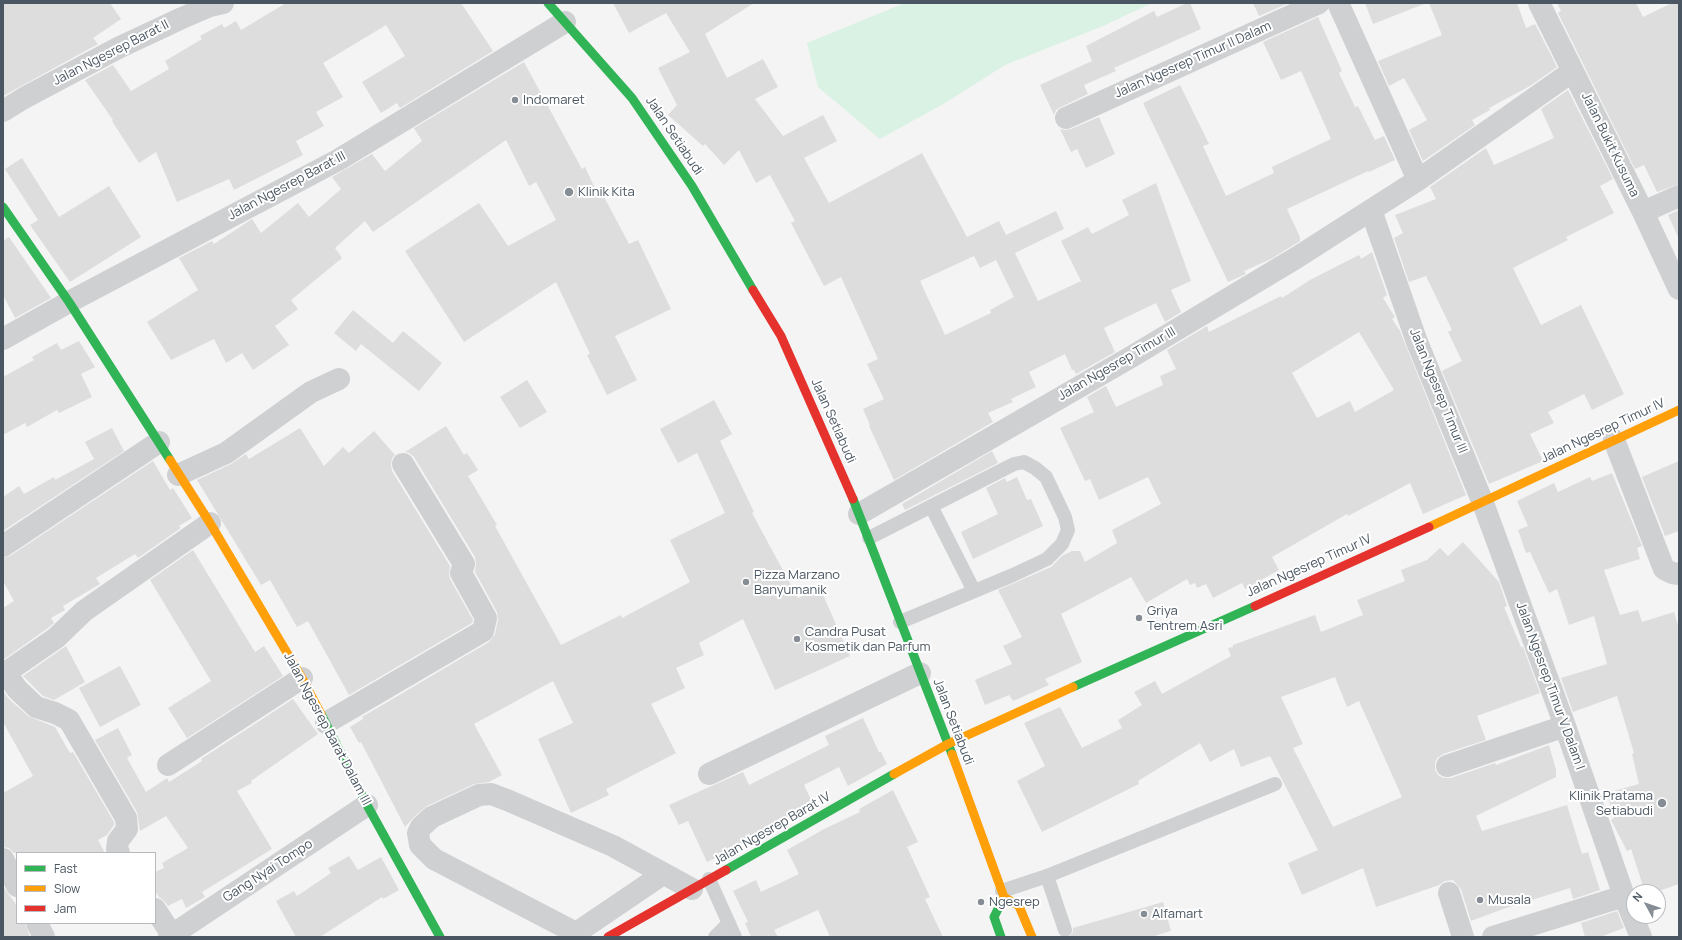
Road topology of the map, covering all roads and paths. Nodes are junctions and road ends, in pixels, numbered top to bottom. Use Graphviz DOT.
graph roads {
  1 [pos="223,3"];
  2 [pos="548,3"];
  3 [pos="1319,3"];
  4 [pos="1338,3"];
  5 [pos="1539,3"];
  6 [pos="565,22"];
  7 [pos="1573,71"];
  8 [pos="3,111"];
  9 [pos="1066,118"];
  10 [pos="1418,180"];
  11 [pos="1679,196"];
  12 [pos="3,207"];
  13 [pos="1371,210"];
  14 [pos="1643,212"];
  15 [pos="1679,289"];
  16 [pos="69,302"];
  17 [pos="3,339"];
  18 [pos="339,379"];
  19 [pos="1679,410"];
  20 [pos="1614,440"];
  21 [pos="159,442"];
  22 [pos="404,464"];
  23 [pos="178,475"];
  24 [pos="1483,503"];
  25 [pos="932,506"];
  26 [pos="859,514"];
  27 [pos="210,523"];
  28 [pos="869,538"];
  29 [pos="3,546"];
  30 [pos="1679,574"];
  31 [pos="974,591"];
  32 [pos="900,622"];
  33 [pos="920,673"];
  34 [pos="302,678"];
  35 [pos="326,723"];
  36 [pos="1565,726"];
  37 [pos="948,744"];
  38 [pos="168,765"];
  39 [pos="1447,766"];
  40 [pos="709,774"];
  41 [pos="1275,784"];
  42 [pos="367,805"];
  43 [pos="118,852"];
  44 [pos="3,859"];
  45 [pos="663,874"];
  46 [pos="1048,876"];
  47 [pos="16,884"];
  48 [pos="700,884"];
  49 [pos="1449,893"];
  50 [pos="1003,894"];
  51 [pos="1624,896"];
  52 [pos="156,911"];
  53 [pos="38,924"];
  54 [pos="729,924"];
  55 [pos="1065,930"];
  56 [pos="170,936"];
  57 [pos="44,937"];
  58 [pos="440,937"];
  59 [pos="608,937"];
  60 [pos="714,937"];
  61 [pos="735,937"];
  62 [pos="1002,937"];
  63 [pos="1032,937"];
  64 [pos="1464,937"];
  65 [pos="1493,937"];
  66 [pos="1641,937"];
  1 -- 8 [label="street, Jalan Ngesrep Barat II"];
  2 -- 6 [label="main road, Jalan Setiabudi"];
  3 -- 9 [label="street, Jalan Ngesrep Timur II Dalam"];
  4 -- 10 [label="street"];
  5 -- 7 [label="street, Jalan Bukit Kusuma"];
  6 -- 16 [label="street, Jalan Ngesrep Barat III"];
  6 -- 26 [label="main road, Jalan Setiabudi"];
  7 -- 10 [label="street, Jalan Ngesrep Timur III"];
  7 -- 14 [label="street, Jalan Bukit Kusuma"];
  10 -- 13 [label="street, Jalan Ngesrep Timur III"];
  11 -- 14 [label="street"];
  12 -- 16 [label="main road"];
  13 -- 24 [label="street, Jalan Ngesrep Timur III"];
  13 -- 26 [label="street, Jalan Ngesrep Timur III"];
  14 -- 15 [label="street, Jalan Bukit Kusuma"];
  16 -- 17 [label="street, Jalan Ngesrep Barat III"];
  16 -- 21 [label="main road, Jalan Ngesrep Barat Dalam III"];
  18 -- 23 [label="street"];
  19 -- 20 [label="main road, Jalan Ngesrep Timur IV"];
  20 -- 24 [label="main road, Jalan Ngesrep Timur IV"];
  20 -- 30 [label="street"];
  21 -- 23 [label="main road, Jalan Ngesrep Barat Dalam III"];
  21 -- 29 [label="street"];
  22 -- 35 [label="street"];
  23 -- 27 [label="main road, Jalan Ngesrep Barat Dalam III"];
  24 -- 36 [label="street, Jalan Ngesrep Timur V Dalam I"];
  24 -- 37 [label="main road, Jalan Ngesrep Timur IV"];
  25 -- 28 [label="lane"];
  25 -- 31 [label="lane"];
  25 -- 31 [label="lane"];
  26 -- 28 [label="main road, Jalan Setiabudi"];
  27 -- 34 [label="main road, Jalan Ngesrep Barat Dalam III"];
  27 -- 43 [label="street"];
  28 -- 32 [label="main road, Jalan Setiabudi"];
  31 -- 32 [label="lane"];
  32 -- 33 [label="main road, Jalan Setiabudi"];
  33 -- 37 [label="main road, Jalan Setiabudi"];
  33 -- 40 [label="street"];
  34 -- 35 [label="main road, Jalan Ngesrep Barat Dalam III"];
  34 -- 38 [label="street"];
  35 -- 42 [label="main road, Jalan Ngesrep Barat Dalam III"];
  36 -- 39 [label="street"];
  36 -- 51 [label="street, Jalan Ngesrep Timur V Dalam I"];
  37 -- 48 [label="main road, Jalan Ngesrep Barat IV"];
  37 -- 50 [label="main road, Jalan Setiabudi"];
  41 -- 46 [label="lane"];
  42 -- 56 [label="street, Gang Nyai Tompo"];
  42 -- 58 [label="main road, Jalan Ngesrep Barat Dalam III"];
  44 -- 47 [label="street"];
  45 -- 45 [label="street"];
  45 -- 48 [label="street"];
  46 -- 50 [label="lane"];
  46 -- 55 [label="lane"];
  48 -- 54 [label="lane"];
  48 -- 59 [label="main road, Jalan Ngesrep Barat IV"];
  49 -- 64 [label="street"];
  50 -- 62 [label="main road"];
  50 -- 63 [label="main road"];
  51 -- 65 [label="street"];
  51 -- 66 [label="street, Jalan Ngesrep Timur V Dalam I"];
  52 -- 56 [label="street"];
  53 -- 57 [label="street"];
  54 -- 60 [label="lane"];
  54 -- 61 [label="lane"];
}
